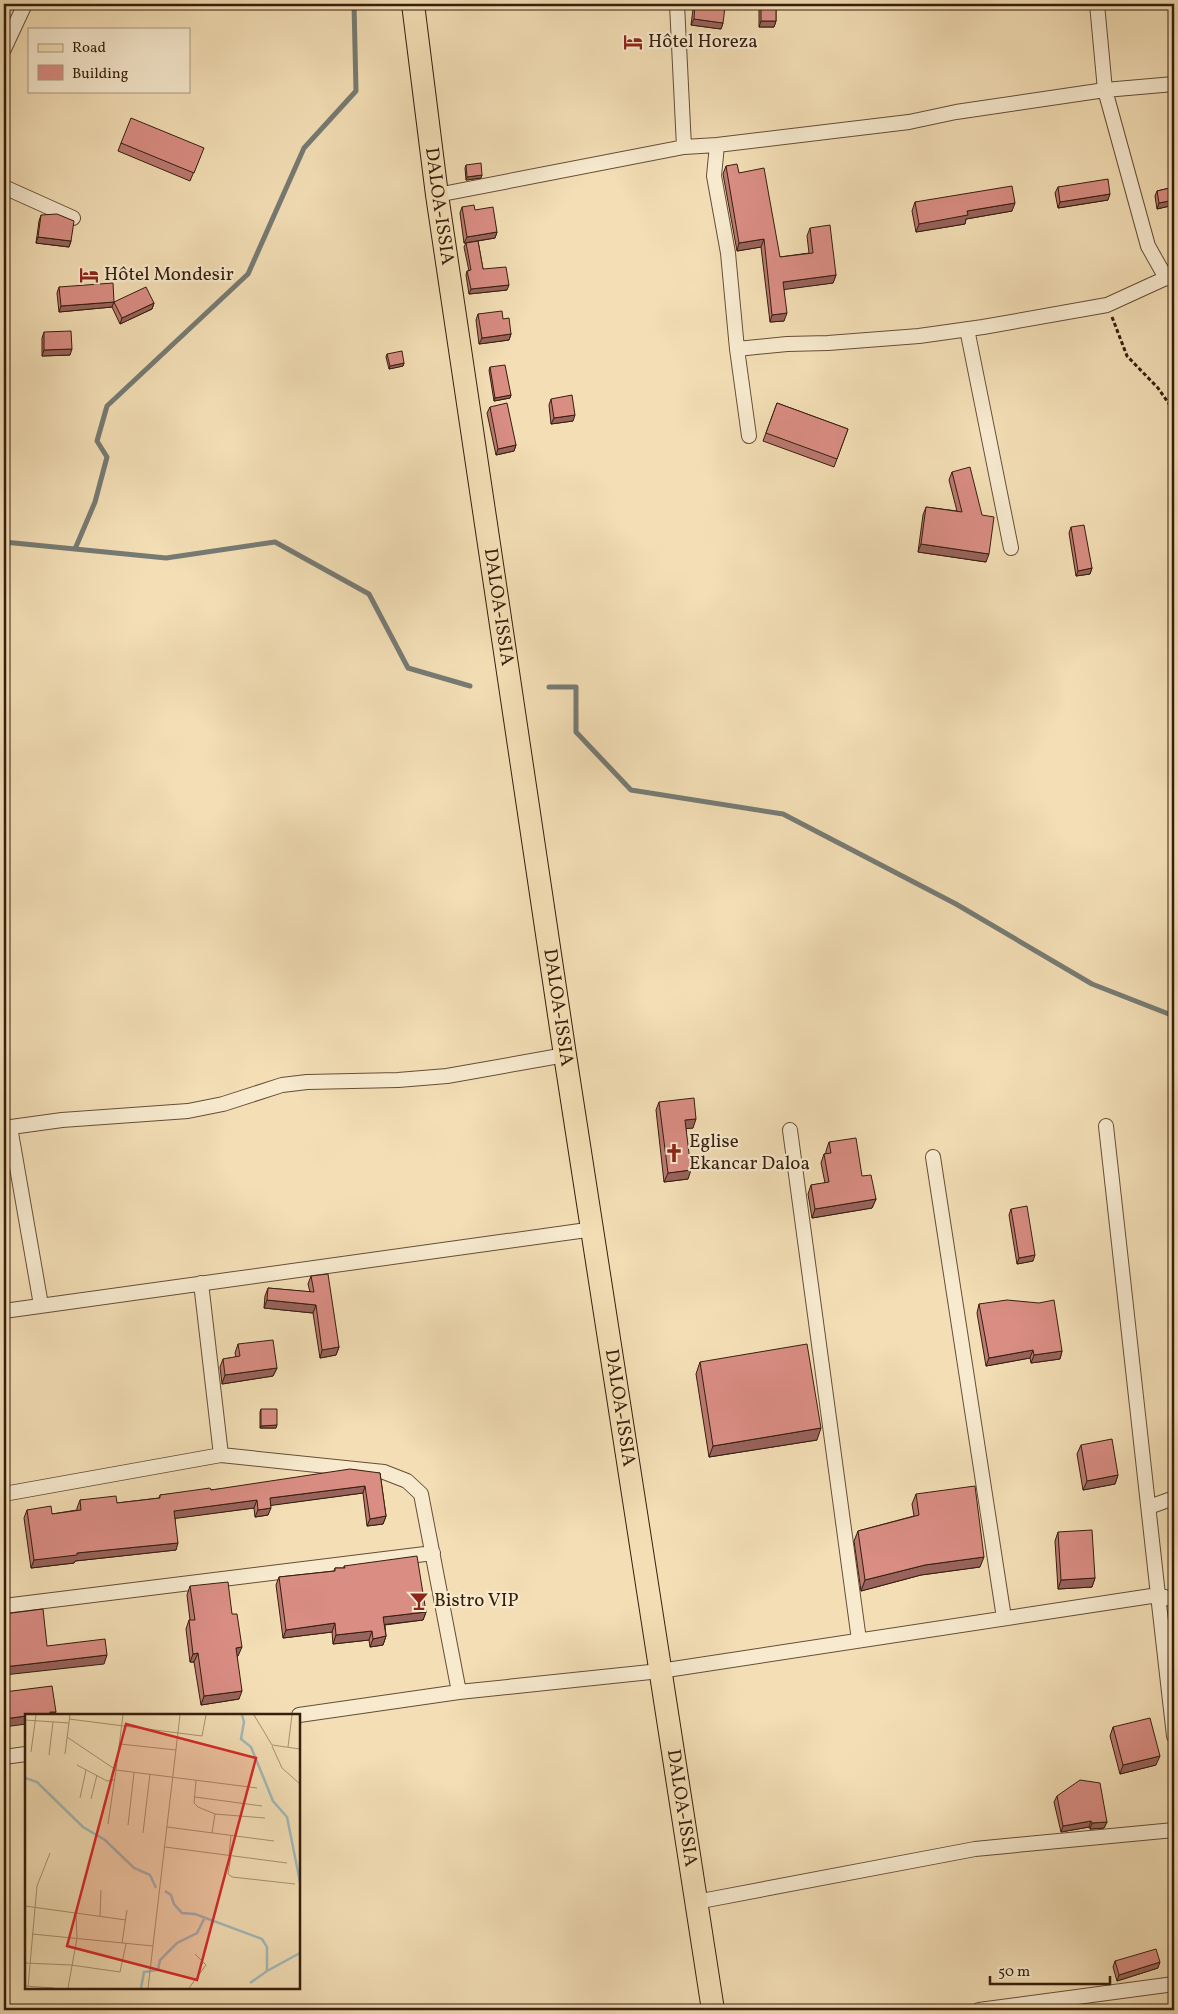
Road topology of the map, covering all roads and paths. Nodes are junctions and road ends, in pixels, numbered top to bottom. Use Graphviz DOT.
graph roads {
  1 [pos="25,4"];
  2 [pos="414,4"];
  3 [pos="678,4"];
  4 [pos="1097,4"];
  5 [pos="4,49"];
  6 [pos="1174,84"];
  7 [pos="1105,90"];
  8 [pos="717,145"];
  9 [pos="684,147"];
  10 [pos="4,187"];
  11 [pos="437,195"];
  12 [pos="73,218"];
  13 [pos="1170,279"];
  14 [pos="1107,305"];
  15 [pos="967,329"];
  16 [pos="737,349"];
  17 [pos="1174,411"];
  18 [pos="749,436"];
  19 [pos="1011,548"];
  20 [pos="566,1055"];
  21 [pos="1106,1126"];
  22 [pos="7,1128"];
  23 [pos="790,1130"];
  24 [pos="933,1157"];
  25 [pos="594,1229"];
  26 [pos="201,1282"];
  27 [pos="42,1305"];
  28 [pos="4,1310"];
  29 [pos="221,1455"];
  30 [pos="4,1494"];
  31 [pos="1174,1498"];
  32 [pos="1149,1507"];
  33 [pos="434,1552"];
  34 [pos="1158,1595"];
  35 [pos="1174,1600"];
  36 [pos="4,1606"];
  37 [pos="1004,1618"];
  38 [pos="859,1640"];
  39 [pos="660,1671"];
  40 [pos="459,1692"];
  41 [pos="300,1715"];
  42 [pos="1174,1736"];
  43 [pos="25,1754"];
  44 [pos="4,1757"];
  45 [pos="1174,1830"];
  46 [pos="696,1902"];
  47 [pos="1174,1984"];
  48 [pos="712,2010"];
  49 [pos="979,2010"];
  1 -- 5 [label="street"];
  2 -- 11 [label="main road, DALOA-ISSIA"];
  3 -- 9 [label="street"];
  4 -- 7 [label="street"];
  6 -- 7 [label="street"];
  7 -- 8 [label="street"];
  7 -- 13 [label="street"];
  8 -- 9 [label="street"];
  8 -- 16 [label="street"];
  9 -- 11 [label="street"];
  10 -- 12 [label="street"];
  11 -- 20 [label="main road, DALOA-ISSIA"];
  13 -- 14 [label="street"];
  14 -- 15 [label="street"];
  14 -- 17 [label="path"];
  15 -- 16 [label="street"];
  15 -- 19 [label="street"];
  16 -- 18 [label="street"];
  20 -- 22 [label="street"];
  20 -- 25 [label="main road, DALOA-ISSIA"];
  21 -- 32 [label="street"];
  22 -- 27 [label="street"];
  23 -- 38 [label="street"];
  24 -- 37 [label="street"];
  25 -- 26 [label="street"];
  25 -- 39 [label="main road, DALOA-ISSIA"];
  26 -- 27 [label="street"];
  26 -- 29 [label="street"];
  27 -- 28 [label="street"];
  29 -- 30 [label="street"];
  29 -- 33 [label="street"];
  31 -- 32 [label="street"];
  32 -- 34 [label="street"];
  33 -- 36 [label="street"];
  33 -- 40 [label="street"];
  34 -- 35 [label="street"];
  34 -- 37 [label="street"];
  34 -- 42 [label="street"];
  37 -- 38 [label="street"];
  38 -- 39 [label="street"];
  39 -- 40 [label="street"];
  39 -- 46 [label="main road, DALOA-ISSIA"];
  40 -- 41 [label="street"];
  43 -- 44 [label="street"];
  45 -- 46 [label="street"];
  46 -- 48 [label="main road, DALOA-ISSIA"];
  47 -- 49 [label="street"];
}
